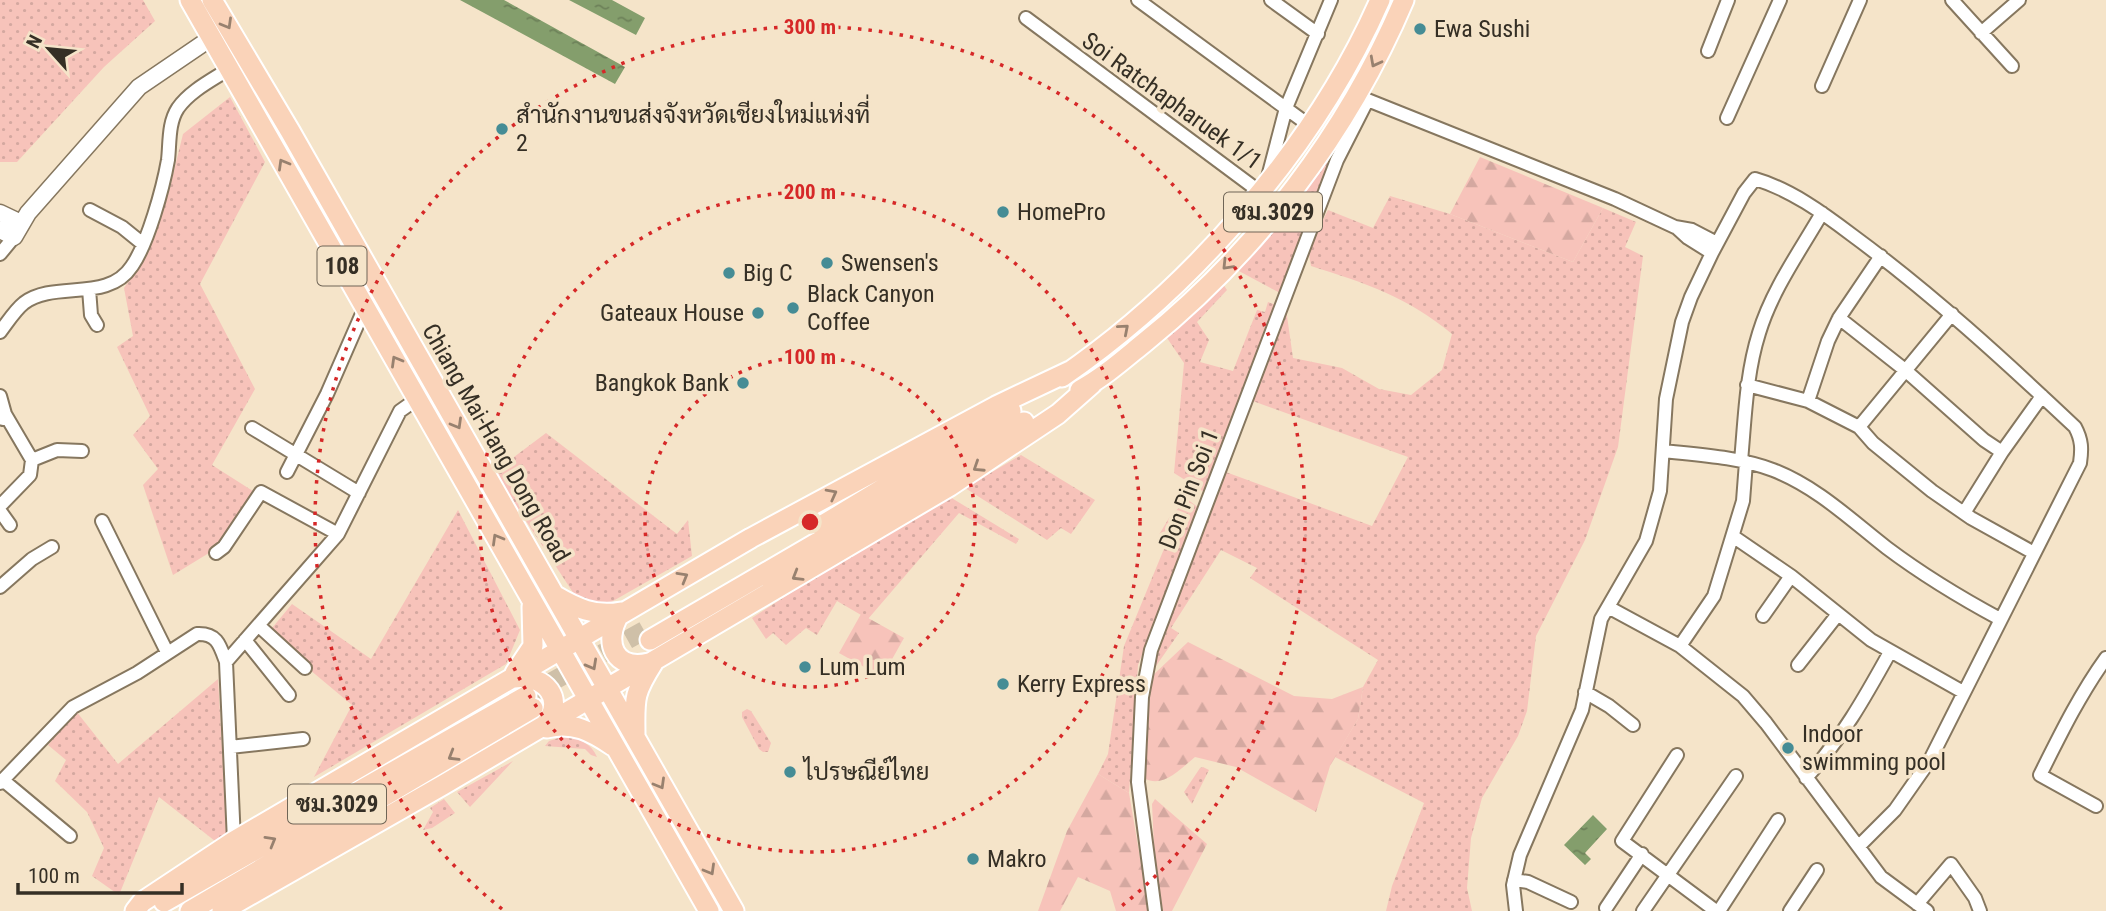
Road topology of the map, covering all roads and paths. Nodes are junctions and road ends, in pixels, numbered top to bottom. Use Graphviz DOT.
graph roads {
  1 [pos="190,0"];
  2 [pos="212,0"];
  3 [pos="1138,0"];
  4 [pos="1271,0"];
  5 [pos="1331,0"];
  6 [pos="1380,0"];
  7 [pos="1404,0"];
  8 [pos="1728,0"];
  9 [pos="1780,0"];
  10 [pos="1860,0"];
  11 [pos="1952,0"];
  12 [pos="2019,0"];
  13 [pos="1026,18"];
  14 [pos="1981,33"];
  15 [pos="1318,34"];
  16 [pos="211,38"];
  17 [pos="241,48"];
  18 [pos="1708,51"];
  19 [pos="226,64"];
  20 [pos="2011,66"];
  21 [pos="1822,86"];
  22 [pos="1362,98"];
  23 [pos="1286,107"];
  24 [pos="1727,118"];
  25 [pos="1310,126"];
  26 [pos="1329,155"];
  27 [pos="1263,188"];
  28 [pos="90,210"];
  29 [pos="0,213"];
  30 [pos="1822,213"];
  31 [pos="12,230"];
  32 [pos="143,244"];
  33 [pos="1714,248"];
  34 [pos="0,254"];
  35 [pos="1881,256"];
  36 [pos="89,289"];
  37 [pos="365,307"];
  38 [pos="1952,314"];
  39 [pos="1839,318"];
  40 [pos="97,325"];
  41 [pos="0,332"];
  42 [pos="1905,370"];
  43 [pos="1070,371"];
  44 [pos="1092,384"];
  45 [pos="1747,385"];
  46 [pos="0,396"];
  47 [pos="2042,396"];
  48 [pos="417,399"];
  49 [pos="1808,401"];
  50 [pos="3,418"];
  51 [pos="1859,427"];
  52 [pos="252,428"];
  53 [pos="82,451"];
  54 [pos="1663,451"];
  55 [pos="2002,452"];
  56 [pos="297,454"];
  57 [pos="32,460"];
  58 [pos="1743,461"];
  59 [pos="287,472"];
  60 [pos="359,493"];
  61 [pos="0,508"];
  62 [pos="1964,513"];
  63 [pos="102,521"];
  64 [pos="10,525"];
  65 [pos="338,534"];
  66 [pos="1734,537"];
  67 [pos="52,547"];
  68 [pos="216,553"];
  69 [pos="2034,553"];
  70 [pos="1791,576"];
  71 [pos="0,587"];
  72 [pos="554,594"];
  73 [pos="531,598"];
  74 [pos="1608,607"];
  75 [pos="621,613"];
  76 [pos="1838,614"];
  77 [pos="1763,617"];
  78 [pos="2000,620"];
  79 [pos="260,626"];
  80 [pos="245,640"];
  81 [pos="579,640"];
  82 [pos="1680,646"];
  83 [pos="561,651"];
  84 [pos="167,652"];
  85 [pos="1890,652"];
  86 [pos="2106,658"];
  87 [pos="226,662"];
  88 [pos="653,662"];
  89 [pos="1798,665"];
  90 [pos="305,668"];
  91 [pos="509,678"];
  92 [pos="606,689"];
  93 [pos="1585,692"];
  94 [pos="1964,692"];
  95 [pos="289,695"];
  96 [pos="588,699"];
  97 [pos="1633,725"];
  98 [pos="539,728"];
  99 [pos="303,739"];
  100 [pos="635,739"];
  101 [pos="230,747"];
  102 [pos="617,749"];
  103 [pos="1677,755"];
  104 [pos="1736,776"];
  105 [pos="1806,778"];
  106 [pos="2,782"];
  107 [pos="2096,806"];
  108 [pos="1778,820"];
  109 [pos="70,836"];
  110 [pos="234,841"];
  111 [pos="1859,846"];
  112 [pos="1642,855"];
  113 [pos="1817,870"];
  114 [pos="1669,874"];
  115 [pos="1514,880"];
  116 [pos="1571,902"];
  117 [pos="1606,908"];
  118 [pos="1922,908"];
  119 [pos="135,911"];
  120 [pos="148,911"];
  121 [pos="190,911"];
  122 [pos="223,911"];
  123 [pos="709,911"];
  124 [pos="734,911"];
  125 [pos="1155,911"];
  126 [pos="1516,911"];
  127 [pos="1643,911"];
  128 [pos="1717,911"];
  129 [pos="1790,911"];
  130 [pos="1980,911"];
  1 -- 16 [label="main road, Chiang Mai-Hang Dong Road / 108"];
  2 -- 17 [label="main road, Chiang Mai-Hang Dong Road / 108, one-way"];
  3 -- 23 [label="street"];
  4 -- 15 [label="street"];
  5 -- 15 [label="street"];
  6 -- 25 [label="main road, ชม.3029"];
  7 -- 22 [label="main road, ชม.3029, one-way"];
  8 -- 18 [label="street"];
  9 -- 24 [label="street"];
  10 -- 21 [label="street"];
  11 -- 14 [label="street"];
  12 -- 14 [label="street"];
  13 -- 27 [label="street, Soi Ratchapharuek 1/1"];
  14 -- 20 [label="street"];
  15 -- 23 [label="street"];
  16 -- 19 [label="main road, Chiang Mai-Hang Dong Road / 108"];
  16 -- 31 [label="street"];
  17 -- 19 [label="main road"];
  17 -- 72 [label="main road, Chiang Mai-Hang Dong Road / 108, one-way"];
  19 -- 32 [label="street"];
  37 -- 19 [label="main road, Chiang Mai-Hang Dong Road / 108, one-way"];
  22 -- 26 [label="main road, ชม.3029"];
  22 -- 33 [label="street"];
  23 -- 25 [label="street"];
  23 -- 27 [label="street"];
  25 -- 27 [label="main road, ชม.3029"];
  26 -- 44 [label="main road, ชม.3029, one-way"];
  26 -- 125 [label="street, Don Pin Soi 1"];
  43 -- 27 [label="main road, ชม.3029, one-way"];
  28 -- 32 [label="street"];
  29 -- 31 [label="street"];
  30 -- 33 [label="street"];
  30 -- 35 [label="street"];
  30 -- 45 [label="street"];
  31 -- 34 [label="street"];
  32 -- 36 [label="street"];
  33 -- 54 [label="street"];
  35 -- 38 [label="street"];
  35 -- 39 [label="street"];
  36 -- 40 [label="street"];
  36 -- 41 [label="street"];
  48 -- 37 [label="main road, Chiang Mai-Hang Dong Road / 108, one-way"];
  37 -- 56 [label="street"];
  38 -- 42 [label="street"];
  38 -- 47 [label="street"];
  39 -- 42 [label="street"];
  39 -- 49 [label="street"];
  42 -- 51 [label="street"];
  42 -- 55 [label="street"];
  43 -- 44 [label="main road, ชม.3029"];
  75 -- 43 [label="main road, one-way"];
  44 -- 88 [label="main road, one-way"];
  45 -- 49 [label="street"];
  45 -- 58 [label="street"];
  46 -- 50 [label="street"];
  47 -- 55 [label="street"];
  47 -- 69 [label="street"];
  48 -- 60 [label="street"];
  73 -- 48 [label="main road, Chiang Mai-Hang Dong Road / 108, one-way"];
  49 -- 51 [label="street"];
  50 -- 57 [label="street"];
  51 -- 62 [label="street"];
  52 -- 56 [label="street"];
  53 -- 57 [label="street"];
  54 -- 58 [label="street"];
  54 -- 74 [label="street"];
  55 -- 62 [label="street"];
  56 -- 59 [label="street"];
  56 -- 60 [label="street"];
  57 -- 61 [label="street"];
  58 -- 66 [label="street"];
  58 -- 78 [label="street"];
  60 -- 65 [label="street"];
  61 -- 64 [label="street"];
  62 -- 69 [label="street"];
  63 -- 84 [label="street"];
  65 -- 68 [label="street"];
  65 -- 79 [label="street"];
  66 -- 70 [label="street"];
  66 -- 82 [label="street"];
  67 -- 71 [label="street"];
  69 -- 78 [label="street"];
  70 -- 76 [label="street"];
  70 -- 77 [label="street"];
  72 -- 75 [label="main road"];
  72 -- 81 [label="main road, Chiang Mai-Hang Dong Road / 108"];
  73 -- 83 [label="main road, Chiang Mai-Hang Dong Road / 108"];
  73 -- 91 [label="main road"];
  74 -- 82 [label="street"];
  74 -- 93 [label="street"];
  75 -- 81 [label="main road"];
  75 -- 88 [label="main road"];
  76 -- 85 [label="street"];
  76 -- 89 [label="street"];
  78 -- 94 [label="street"];
  79 -- 80 [label="street"];
  79 -- 90 [label="street"];
  80 -- 87 [label="street"];
  80 -- 95 [label="street"];
  81 -- 83 [label="main road"];
  81 -- 92 [label="main road, Chiang Mai-Hang Dong Road / 108, one-way"];
  82 -- 105 [label="street"];
  83 -- 91 [label="main road"];
  83 -- 96 [label="main road, Chiang Mai-Hang Dong Road / 108"];
  84 -- 87 [label="street"];
  84 -- 106 [label="street"];
  85 -- 94 [label="street"];
  85 -- 105 [label="street"];
  86 -- 107 [label="street"];
  87 -- 101 [label="street"];
  88 -- 92 [label="main road"];
  88 -- 100 [label="main road"];
  91 -- 98 [label="main road"];
  91 -- 110 [label="main road"];
  92 -- 96 [label="main road"];
  92 -- 100 [label="main road, Chiang Mai-Hang Dong Road / 108"];
  93 -- 97 [label="street"];
  93 -- 115 [label="street"];
  94 -- 111 [label="street"];
  96 -- 98 [label="main road"];
  96 -- 102 [label="main road, Chiang Mai-Hang Dong Road / 108"];
  98 -- 102 [label="main road"];
  98 -- 122 [label="main road"];
  99 -- 101 [label="street"];
  100 -- 124 [label="main road, Chiang Mai-Hang Dong Road / 108, one-way"];
  101 -- 110 [label="street"];
  102 -- 123 [label="main road, Chiang Mai-Hang Dong Road / 108"];
  103 -- 112 [label="street"];
  104 -- 114 [label="street"];
  105 -- 111 [label="street"];
  106 -- 109 [label="street"];
  108 -- 128 [label="street"];
  110 -- 119 [label="main road"];
  111 -- 118 [label="street"];
  112 -- 114 [label="street"];
  112 -- 117 [label="street"];
  113 -- 129 [label="street"];
  114 -- 127 [label="street"];
  114 -- 128 [label="street"];
  115 -- 116 [label="street"];
  115 -- 126 [label="street"];
  118 -- 130 [label="street"];
  120 -- 121 [label="main road, ชม.3029, one-way"];
}
